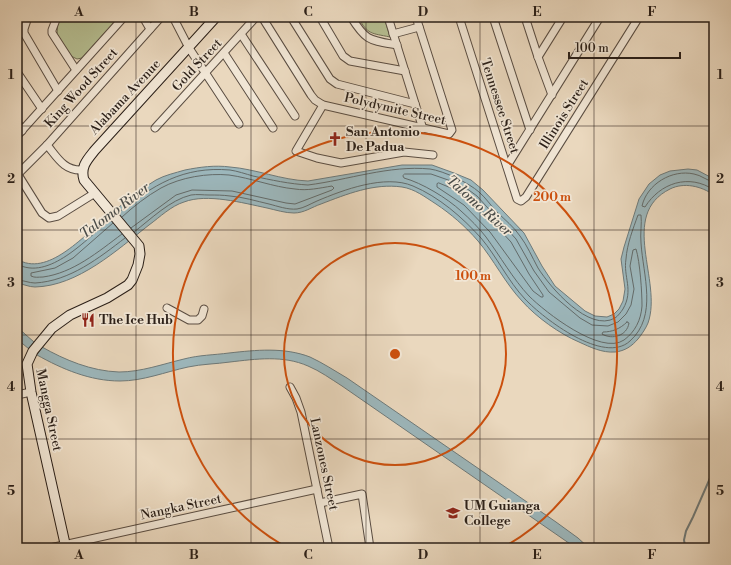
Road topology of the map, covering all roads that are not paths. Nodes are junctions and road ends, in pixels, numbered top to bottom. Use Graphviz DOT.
graph roads {
  1 [pos="28,17"];
  2 [pos="57,17"];
  3 [pos="124,17"];
  4 [pos="143,17"];
  5 [pos="161,17"];
  6 [pos="173,17"];
  7 [pos="216,17"];
  8 [pos="256,17"];
  9 [pos="262,17"];
  10 [pos="292,17"];
  11 [pos="320,17"];
  12 [pos="351,17"];
  13 [pos="388,17"];
  14 [pos="416,17"];
  15 [pos="459,17"];
  16 [pos="492,17"];
  17 [pos="525,17"];
  18 [pos="600,17"];
  19 [pos="638,17"];
  20 [pos="562,18"];
  21 [pos="419,27"];
  22 [pos="150,29"];
  23 [pos="241,34"];
  24 [pos="394,34"];
  25 [pos="397,45"];
  26 [pos="189,48"];
  27 [pos="224,53"];
  28 [pos="538,57"];
  29 [pos="76,70"];
  30 [pos="405,71"];
  31 [pos="17,72"];
  32 [pos="206,73"];
  33 [pos="58,90"];
  34 [pos="552,95"];
  35 [pos="415,104"];
  36 [pos="323,105"];
  37 [pos="42,109"];
  38 [pos="295,116"];
  39 [pos="17,122"];
  40 [pos="239,124"];
  41 [pos="155,128"];
  42 [pos="273,128"];
  43 [pos="423,129"];
  44 [pos="530,130"];
  45 [pos="20,133"];
  46 [pos="47,145"];
  47 [pos="433,155"];
  48 [pos="507,166"];
  49 [pos="82,170"];
  50 [pos="18,174"];
  51 [pos="94,193"];
  52 [pos="521,201"];
  53 [pos="167,308"];
  54 [pos="204,309"];
  55 [pos="290,387"];
  56 [pos="31,392"];
  57 [pos="17,395"];
  58 [pos="317,489"];
  59 [pos="320,503"];
  60 [pos="66,546"];
  61 [pos="50,548"];
  62 [pos="329,548"];
  63 [pos="370,548"];
  1 -- 33 [label="street"];
  2 -- 29 [label="street"];
  3 -- 29 [label="street"];
  4 -- 22 [label="street"];
  5 -- 22 [label="street, King Wood Street"];
  6 -- 26 [label="street"];
  7 -- 26 [label="street, Alabama Avenue"];
  8 -- 23 [label="street, Gold Street"];
  9 -- 36 [label="street"];
  10 -- 35 [label="street"];
  11 -- 30 [label="street"];
  12 -- 25 [label="street"];
  13 -- 24 [label="street"];
  14 -- 21 [label="street"];
  15 -- 48 [label="street, Tennessee Street"];
  16 -- 44 [label="street"];
  17 -- 28 [label="street"];
  18 -- 34 [label="street"];
  19 -- 52 [label="street, Illinois Street"];
  20 -- 28 [label="street"];
  21 -- 24 [label="street"];
  21 -- 43 [label="street, Polydymite Street"];
  22 -- 46 [label="street, King Wood Street"];
  23 -- 27 [label="street, Gold Street"];
  23 -- 38 [label="street"];
  24 -- 25 [label="street"];
  25 -- 30 [label="street"];
  26 -- 32 [label="street"];
  26 -- 49 [label="street, Alabama Avenue"];
  27 -- 32 [label="street, Gold Street"];
  27 -- 42 [label="street"];
  28 -- 34 [label="street"];
  29 -- 33 [label="street"];
  30 -- 35 [label="street"];
  31 -- 37 [label="street"];
  32 -- 40 [label="street"];
  32 -- 41 [label="street, Gold Street"];
  33 -- 37 [label="street"];
  34 -- 44 [label="street"];
  35 -- 43 [label="street"];
  36 -- 43 [label="street, Polydymite Street"];
  36 -- 47 [label="street"];
  37 -- 45 [label="street"];
  39 -- 45 [label="street"];
  44 -- 48 [label="street"];
  46 -- 49 [label="street"];
  46 -- 50 [label="street, King Wood Street"];
  48 -- 52 [label="street, Tennessee Street"];
  49 -- 51 [label="street"];
  50 -- 51 [label="street"];
  51 -- 56 [label="street, Mangga Street"];
  53 -- 54 [label="street"];
  55 -- 58 [label="street, Lanzones Street"];
  56 -- 57 [label="street"];
  56 -- 60 [label="street, Mangga Street"];
  58 -- 59 [label="street, Lanzones Street"];
  58 -- 60 [label="street, Nangka Street"];
  59 -- 62 [label="street, Lanzones Street"];
  59 -- 63 [label="street"];
  60 -- 61 [label="street, Nangka Street"];
}
